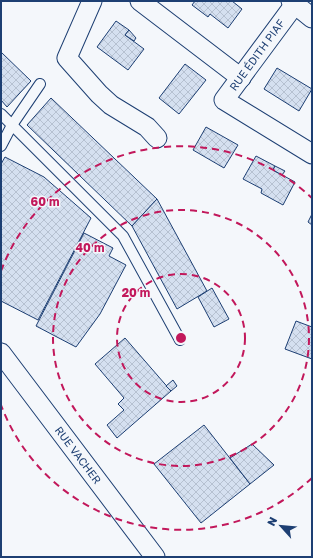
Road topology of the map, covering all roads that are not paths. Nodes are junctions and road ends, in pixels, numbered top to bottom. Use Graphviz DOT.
graph roads {
  1 [pos="92,1"];
  2 [pos="140,1"];
  3 [pos="293,3"];
  4 [pos="312,18"];
  5 [pos="241,78"];
  6 [pos="40,84"];
  7 [pos="1,114"];
  8 [pos="12,125"];
  9 [pos="157,138"];
  10 [pos="1,146"];
  11 [pos="312,154"];
  12 [pos="180,340"];
  13 [pos="1,353"];
  14 [pos="155,557"];
  1 -- 9 [label="street"];
  2 -- 5 [label="street"];
  3 -- 4 [label="street"];
  3 -- 5 [label="street, RUE ÉDITH PIAF"];
  5 -- 11 [label="street, RUE ÉDITH PIAF"];
  6 -- 8 [label="lane"];
  7 -- 8 [label="lane"];
  8 -- 10 [label="lane"];
  8 -- 12 [label="lane"];
  13 -- 14 [label="street, RUE VACHER"];
}
